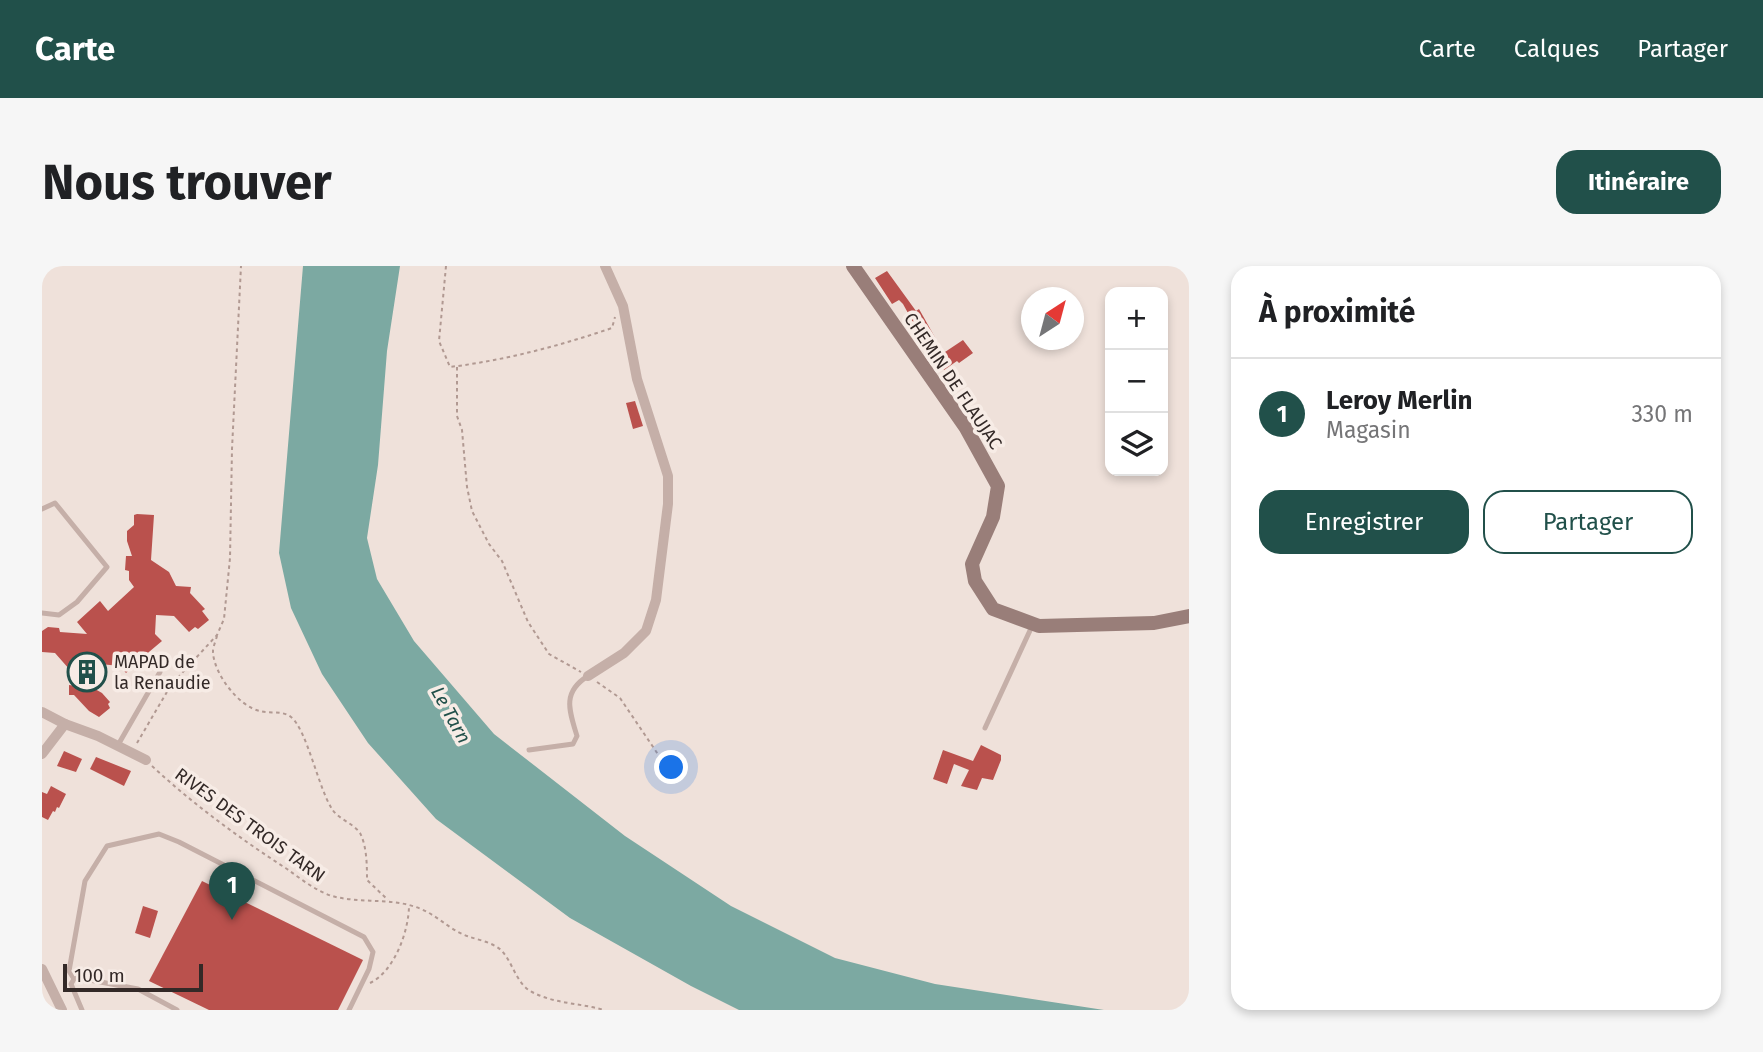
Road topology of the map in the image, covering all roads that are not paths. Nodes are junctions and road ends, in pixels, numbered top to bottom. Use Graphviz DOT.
graph roads {
  1 [pos="605,266"];
  2 [pos="853,266"];
  3 [pos="42,509"];
  4 [pos="42,613"];
  5 [pos="1189,616"];
  6 [pos="1033,624"];
  7 [pos="160,672"];
  8 [pos="588,676"];
  9 [pos="42,712"];
  10 [pos="65,724"];
  11 [pos="985,728"];
  12 [pos="118,745"];
  13 [pos="529,750"];
  14 [pos="42,754"];
  15 [pos="146,760"];
  16 [pos="42,969"];
  17 [pos="74,979"];
  18 [pos="62,1010"];
  19 [pos="82,1010"];
  20 [pos="177,1010"];
  21 [pos="349,1010"];
  1 -- 8 [label="street"];
  2 -- 6 [label="street, CHEMIN DE FLAUJAC"];
  3 -- 4 [label="lane"];
  5 -- 6 [label="street, CHEMIN DE FLAUJAC"];
  6 -- 11 [label="lane"];
  7 -- 12 [label="lane"];
  8 -- 13 [label="lane"];
  9 -- 10 [label="street"];
  10 -- 12 [label="street"];
  10 -- 14 [label="street"];
  12 -- 15 [label="street"];
  16 -- 18 [label="street"];
  17 -- 19 [label="lane"];
  17 -- 20 [label="lane"];
  17 -- 21 [label="lane"];
}
